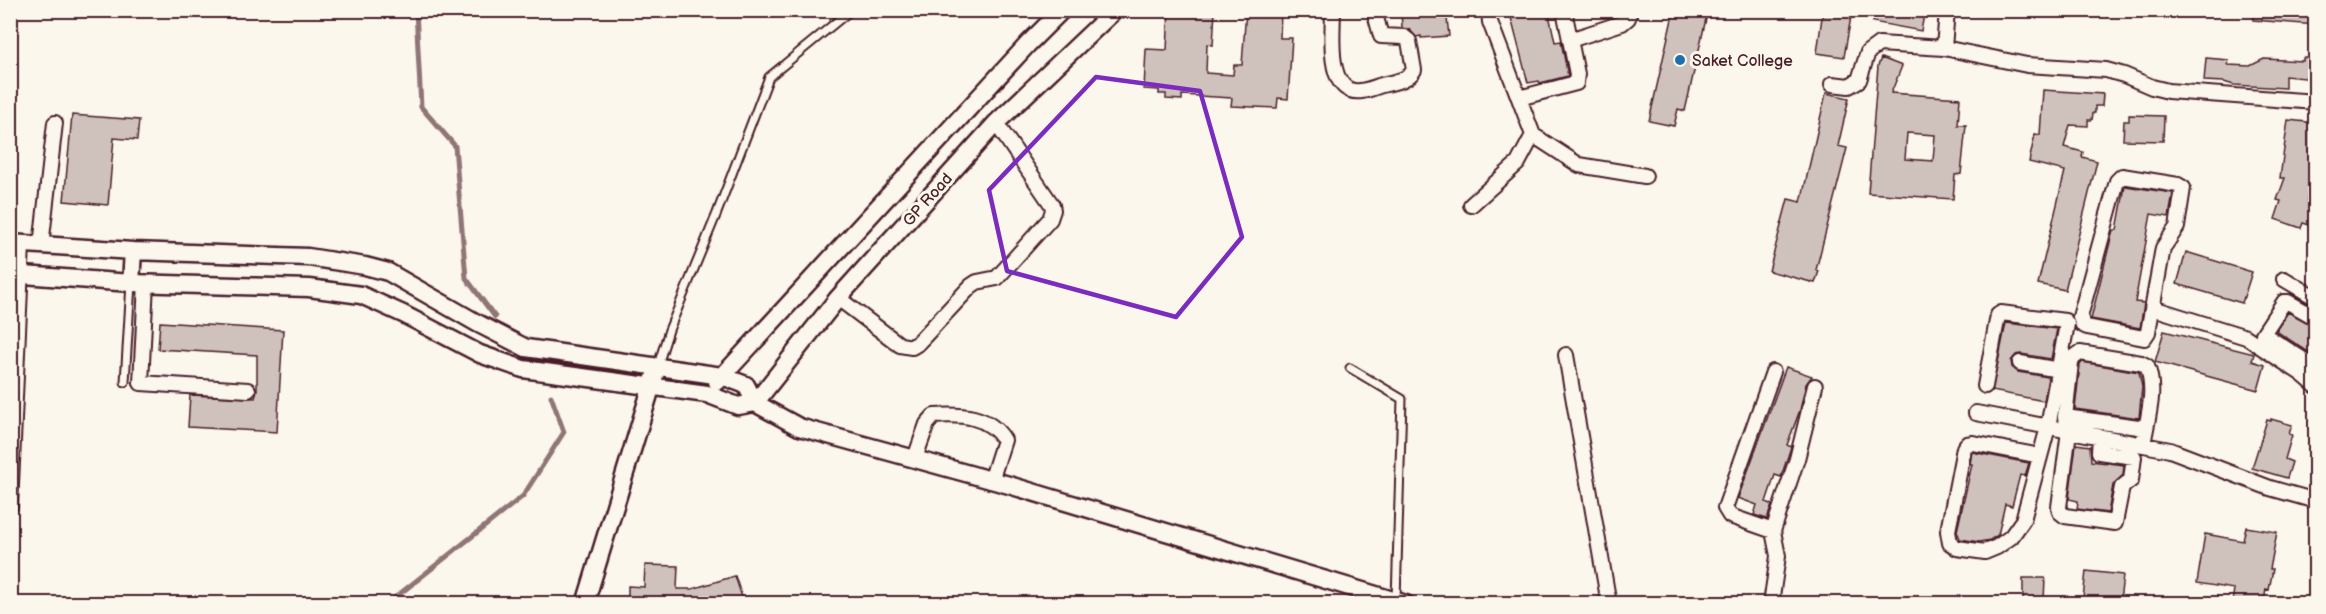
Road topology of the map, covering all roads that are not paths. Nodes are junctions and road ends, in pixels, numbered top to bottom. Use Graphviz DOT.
graph roads {
  1 [pos="851,10"];
  2 [pos="1062,10"];
  3 [pos="1115,10"];
  4 [pos="1333,10"];
  5 [pos="1374,10"];
  6 [pos="1489,10"];
  7 [pos="1564,10"];
  8 [pos="1630,10"];
  9 [pos="1947,10"];
  10 [pos="1570,40"];
  11 [pos="1944,48"];
  12 [pos="1832,84"];
  13 [pos="1519,98"];
  14 [pos="2316,102"];
  15 [pos="55,123"];
  16 [pos="996,123"];
  17 [pos="1533,135"];
  18 [pos="1645,176"];
  19 [pos="1471,205"];
  20 [pos="16,244"];
  21 [pos="41,246"];
  22 [pos="133,251"];
  23 [pos="365,266"];
  24 [pos="15,275"];
  25 [pos="2284,279"];
  26 [pos="139,283"];
  27 [pos="2296,286"];
  28 [pos="361,296"];
  29 [pos="838,298"];
  30 [pos="2316,298"];
  31 [pos="2288,302"];
  32 [pos="2153,308"];
  33 [pos="2316,318"];
  34 [pos="1566,355"];
  35 [pos="2020,363"];
  36 [pos="658,366"];
  37 [pos="1350,368"];
  38 [pos="2316,368"];
  39 [pos="2059,370"];
  40 [pos="1773,372"];
  41 [pos="722,376"];
  42 [pos="125,382"];
  43 [pos="652,386"];
  44 [pos="1815,386"];
  45 [pos="1985,386"];
  46 [pos="2316,386"];
  47 [pos="248,390"];
  48 [pos="707,394"];
  49 [pos="755,403"];
  50 [pos="1977,413"];
  51 [pos="2048,427"];
  52 [pos="2146,428"];
  53 [pos="2069,431"];
  54 [pos="2100,437"];
  55 [pos="2143,445"];
  56 [pos="2040,456"];
  57 [pos="915,458"];
  58 [pos="12,475"];
  59 [pos="991,481"];
  60 [pos="2316,501"];
  61 [pos="10,506"];
  62 [pos="1773,531"];
  63 [pos="1401,602"];
  64 [pos="585,603"];
  65 [pos="1609,603"];
  66 [pos="1771,603"];
  1 -- 36 [label="lane"];
  2 -- 41 [label="street, GP Road"];
  3 -- 16 [label="street, GP Road"];
  4 -- 5 [label="street"];
  6 -- 13 [label="street"];
  7 -- 10 [label="street"];
  8 -- 10 [label="street"];
  9 -- 11 [label="street"];
  10 -- 13 [label="street"];
  11 -- 12 [label="street"];
  11 -- 14 [label="street"];
  13 -- 17 [label="street"];
  15 -- 21 [label="street"];
  16 -- 29 [label="street, GP Road"];
  16 -- 29 [label="street"];
  17 -- 18 [label="street"];
  17 -- 19 [label="street"];
  20 -- 21 [label="street"];
  20 -- 24 [label="street"];
  21 -- 22 [label="street"];
  22 -- 23 [label="street"];
  22 -- 26 [label="street"];
  23 -- 28 [label="street"];
  23 -- 36 [label="street"];
  24 -- 26 [label="street"];
  24 -- 58 [label="street"];
  25 -- 27 [label="street"];
  26 -- 28 [label="street"];
  26 -- 42 [label="lane"];
  26 -- 47 [label="street"];
  27 -- 30 [label="street"];
  27 -- 31 [label="street"];
  28 -- 43 [label="street"];
  29 -- 49 [label="street, GP Road"];
  31 -- 33 [label="street"];
  31 -- 38 [label="street"];
  32 -- 32 [label="street"];
  32 -- 46 [label="street"];
  34 -- 65 [label="street"];
  35 -- 39 [label="street"];
  36 -- 41 [label="street"];
  36 -- 43 [label="street"];
  37 -- 63 [label="lane"];
  39 -- 45 [label="street"];
  39 -- 51 [label="street"];
  40 -- 62 [label="street"];
  41 -- 48 [label="street, GP Road"];
  41 -- 49 [label="street"];
  43 -- 48 [label="street"];
  43 -- 64 [label="street"];
  44 -- 62 [label="street"];
  48 -- 49 [label="street"];
  49 -- 57 [label="street"];
  50 -- 51 [label="street"];
  51 -- 53 [label="street"];
  51 -- 56 [label="street"];
  52 -- 52 [label="street"];
  52 -- 55 [label="street"];
  53 -- 54 [label="street"];
  53 -- 54 [label="street"];
  54 -- 55 [label="street"];
  55 -- 60 [label="street"];
  56 -- 56 [label="street"];
  57 -- 59 [label="street"];
  57 -- 59 [label="street"];
  58 -- 61 [label="street"];
  59 -- 63 [label="street"];
  62 -- 66 [label="street"];
}
